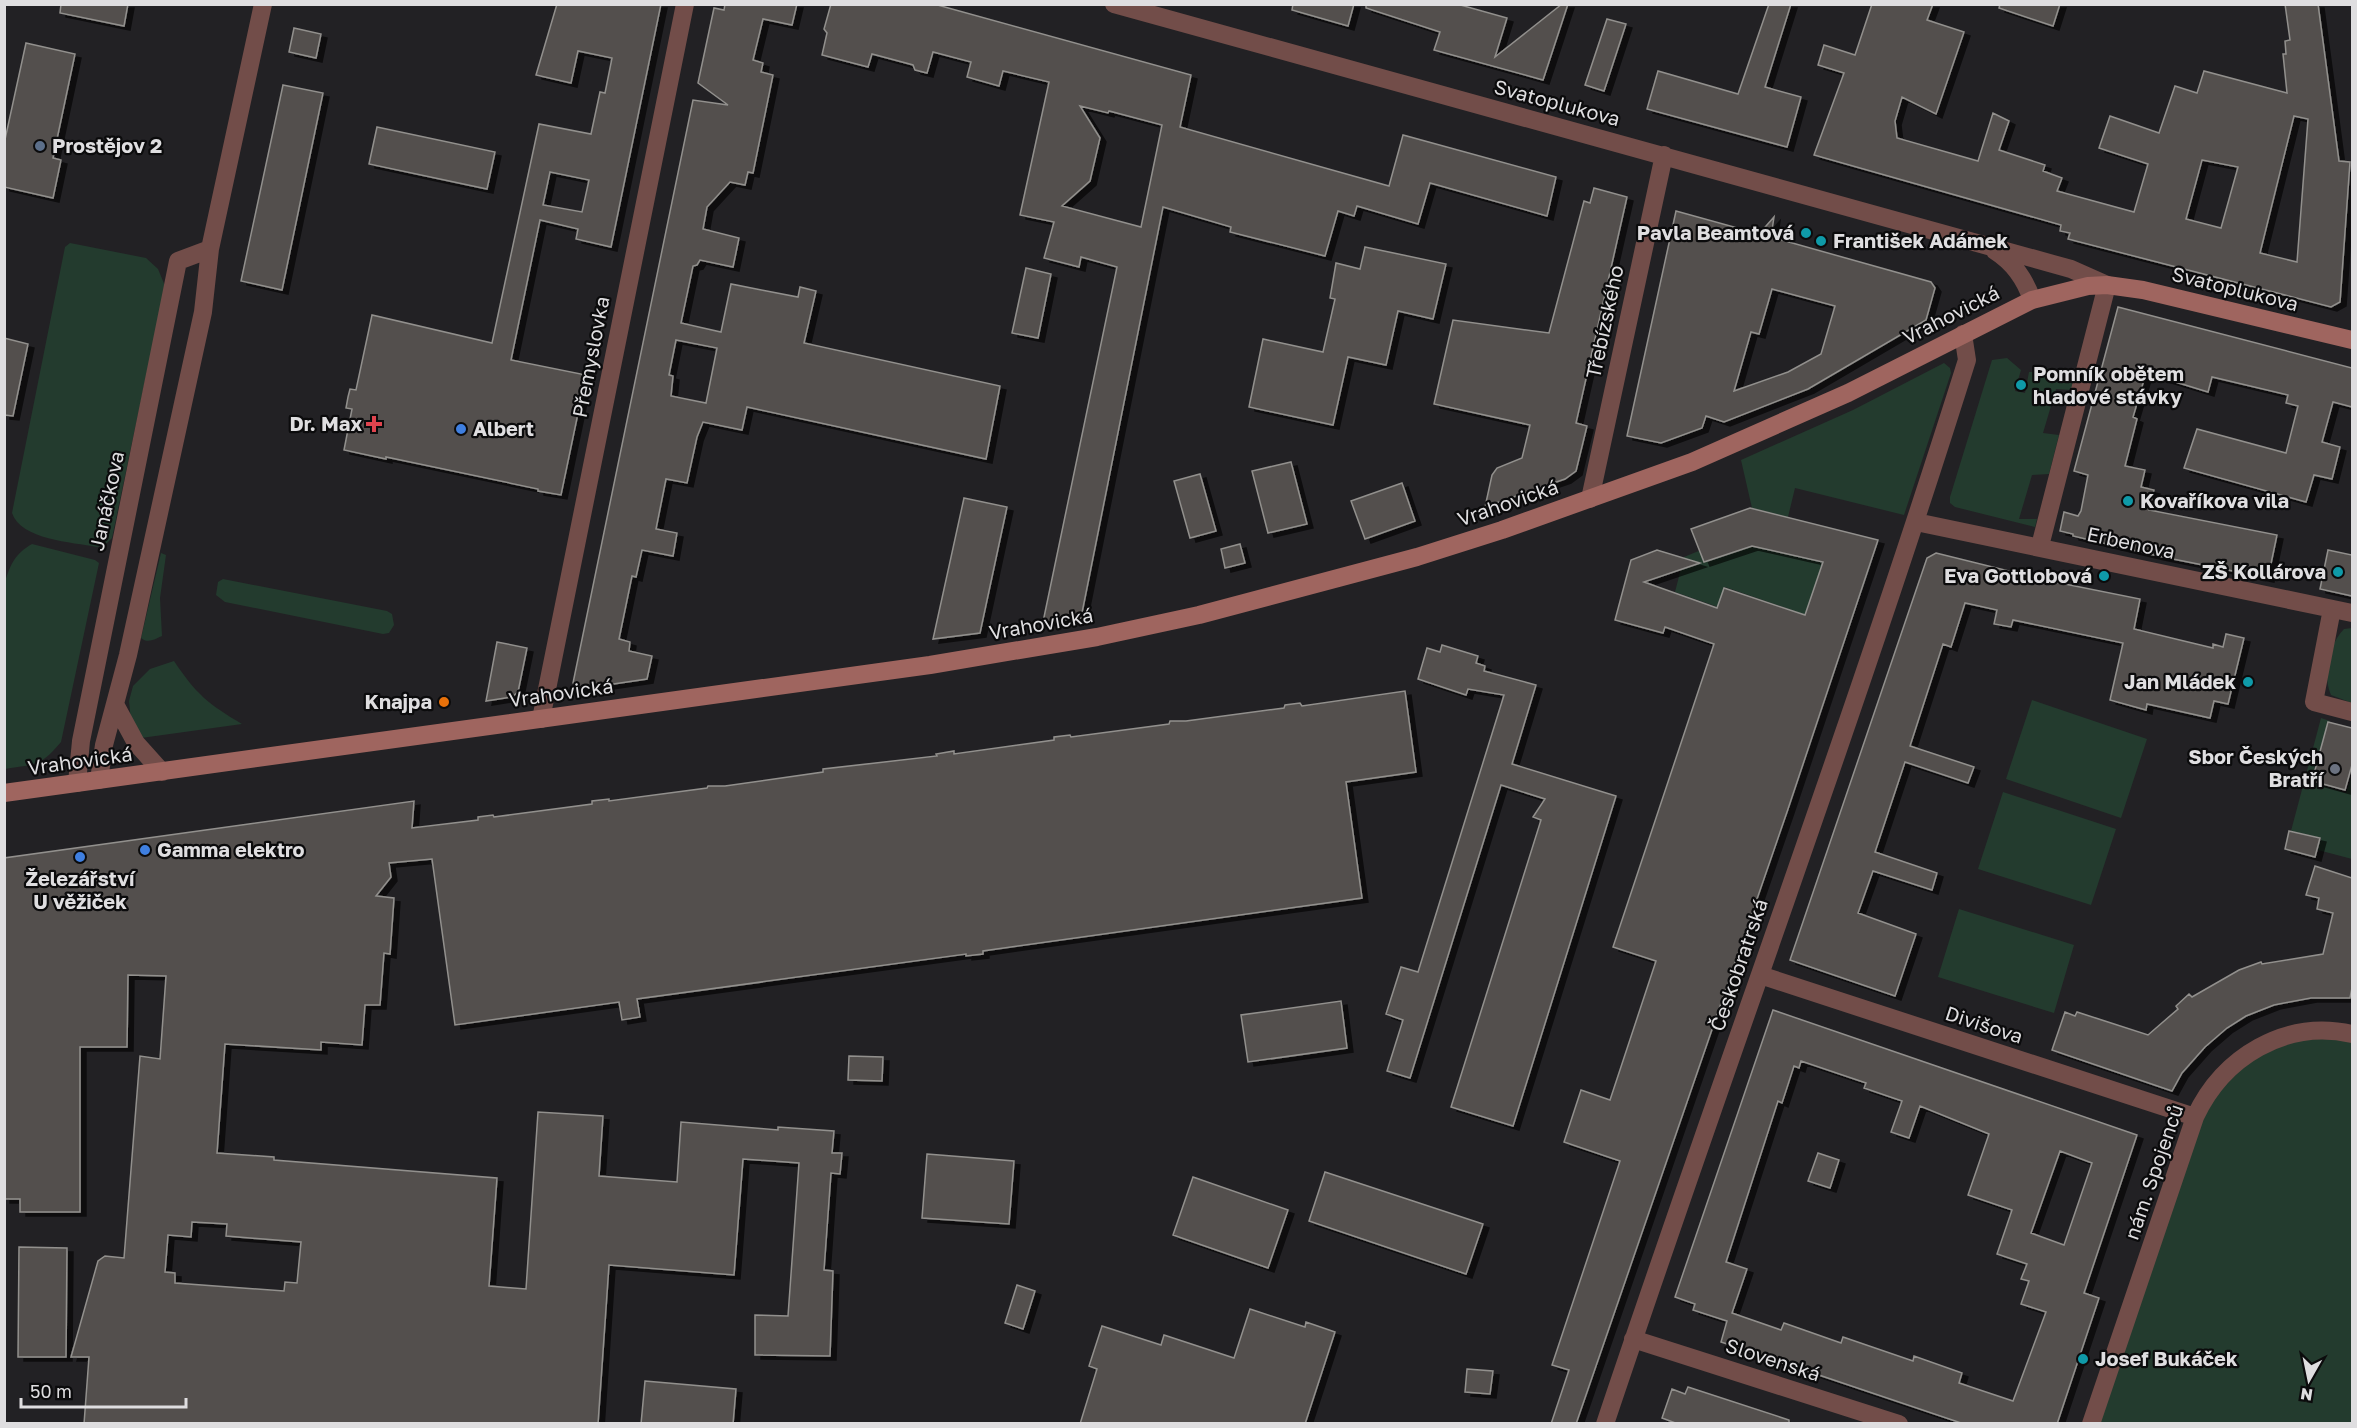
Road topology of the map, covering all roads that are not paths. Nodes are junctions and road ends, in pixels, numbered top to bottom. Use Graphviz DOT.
graph roads {
  1 [pos="263,4"];
  2 [pos="685,4"];
  3 [pos="1113,4"];
  4 [pos="1137,8"];
  5 [pos="1664,155"];
  6 [pos="1989,247"];
  7 [pos="210,249"];
  8 [pos="2107,285"];
  9 [pos="2032,300"];
  10 [pos="1963,334"];
  11 [pos="2352,340"];
  12 [pos="1590,499"];
  13 [pos="1916,522"];
  14 [pos="2040,546"];
  15 [pos="2332,609"];
  16 [pos="2352,613"];
  17 [pos="116,706"];
  18 [pos="2352,712"];
  19 [pos="541,719"];
  20 [pos="162,772"];
  21 [pos="99,780"];
  22 [pos="77,783"];
  23 [pos="4,794"];
  24 [pos="1760,975"];
  25 [pos="2352,1034"];
  26 [pos="2195,1117"];
  27 [pos="1633,1339"];
  28 [pos="1605,1424"];
  29 [pos="1899,1424"];
  30 [pos="2091,1424"];
  1 -- 7 [label="street"];
  2 -- 19 [label="street, Přemyslovka"];
  3 -- 4 [label="street, Svatoplukova"];
  4 -- 5 [label="street, Svatoplukova"];
  5 -- 6 [label="street, Svatoplukova"];
  5 -- 12 [label="street, Třebízského"];
  6 -- 8 [label="street, Svatoplukova"];
  6 -- 9 [label="street, Svatoplukova"];
  7 -- 17 [label="street"];
  7 -- 22 [label="street, Janáčkova"];
  8 -- 9 [label="street, Svatoplukova"];
  8 -- 11 [label="street, Svatoplukova"];
  8 -- 14 [label="street"];
  9 -- 10 [label="street, Vrahovická"];
  10 -- 12 [label="street, Vrahovická"];
  10 -- 13 [label="street, Českobratrská"];
  12 -- 19 [label="street, Vrahovická"];
  13 -- 14 [label="street, Erbenova"];
  13 -- 24 [label="street, Českobratrská"];
  14 -- 15 [label="street, Erbenova"];
  15 -- 16 [label="street, Erbenova"];
  15 -- 18 [label="street"];
  17 -- 20 [label="street"];
  17 -- 21 [label="street"];
  19 -- 20 [label="street, Vrahovická"];
  20 -- 21 [label="street, Vrahovická"];
  21 -- 22 [label="street, Vrahovická"];
  22 -- 23 [label="street, Vrahovická"];
  24 -- 26 [label="street, Divišova"];
  24 -- 27 [label="street, Českobratrská"];
  25 -- 26 [label="street, nám. Spojenců"];
  26 -- 30 [label="street, nám. Spojenců"];
  27 -- 28 [label="street, Českobratrská"];
  27 -- 29 [label="street, Slovenská"];
}
